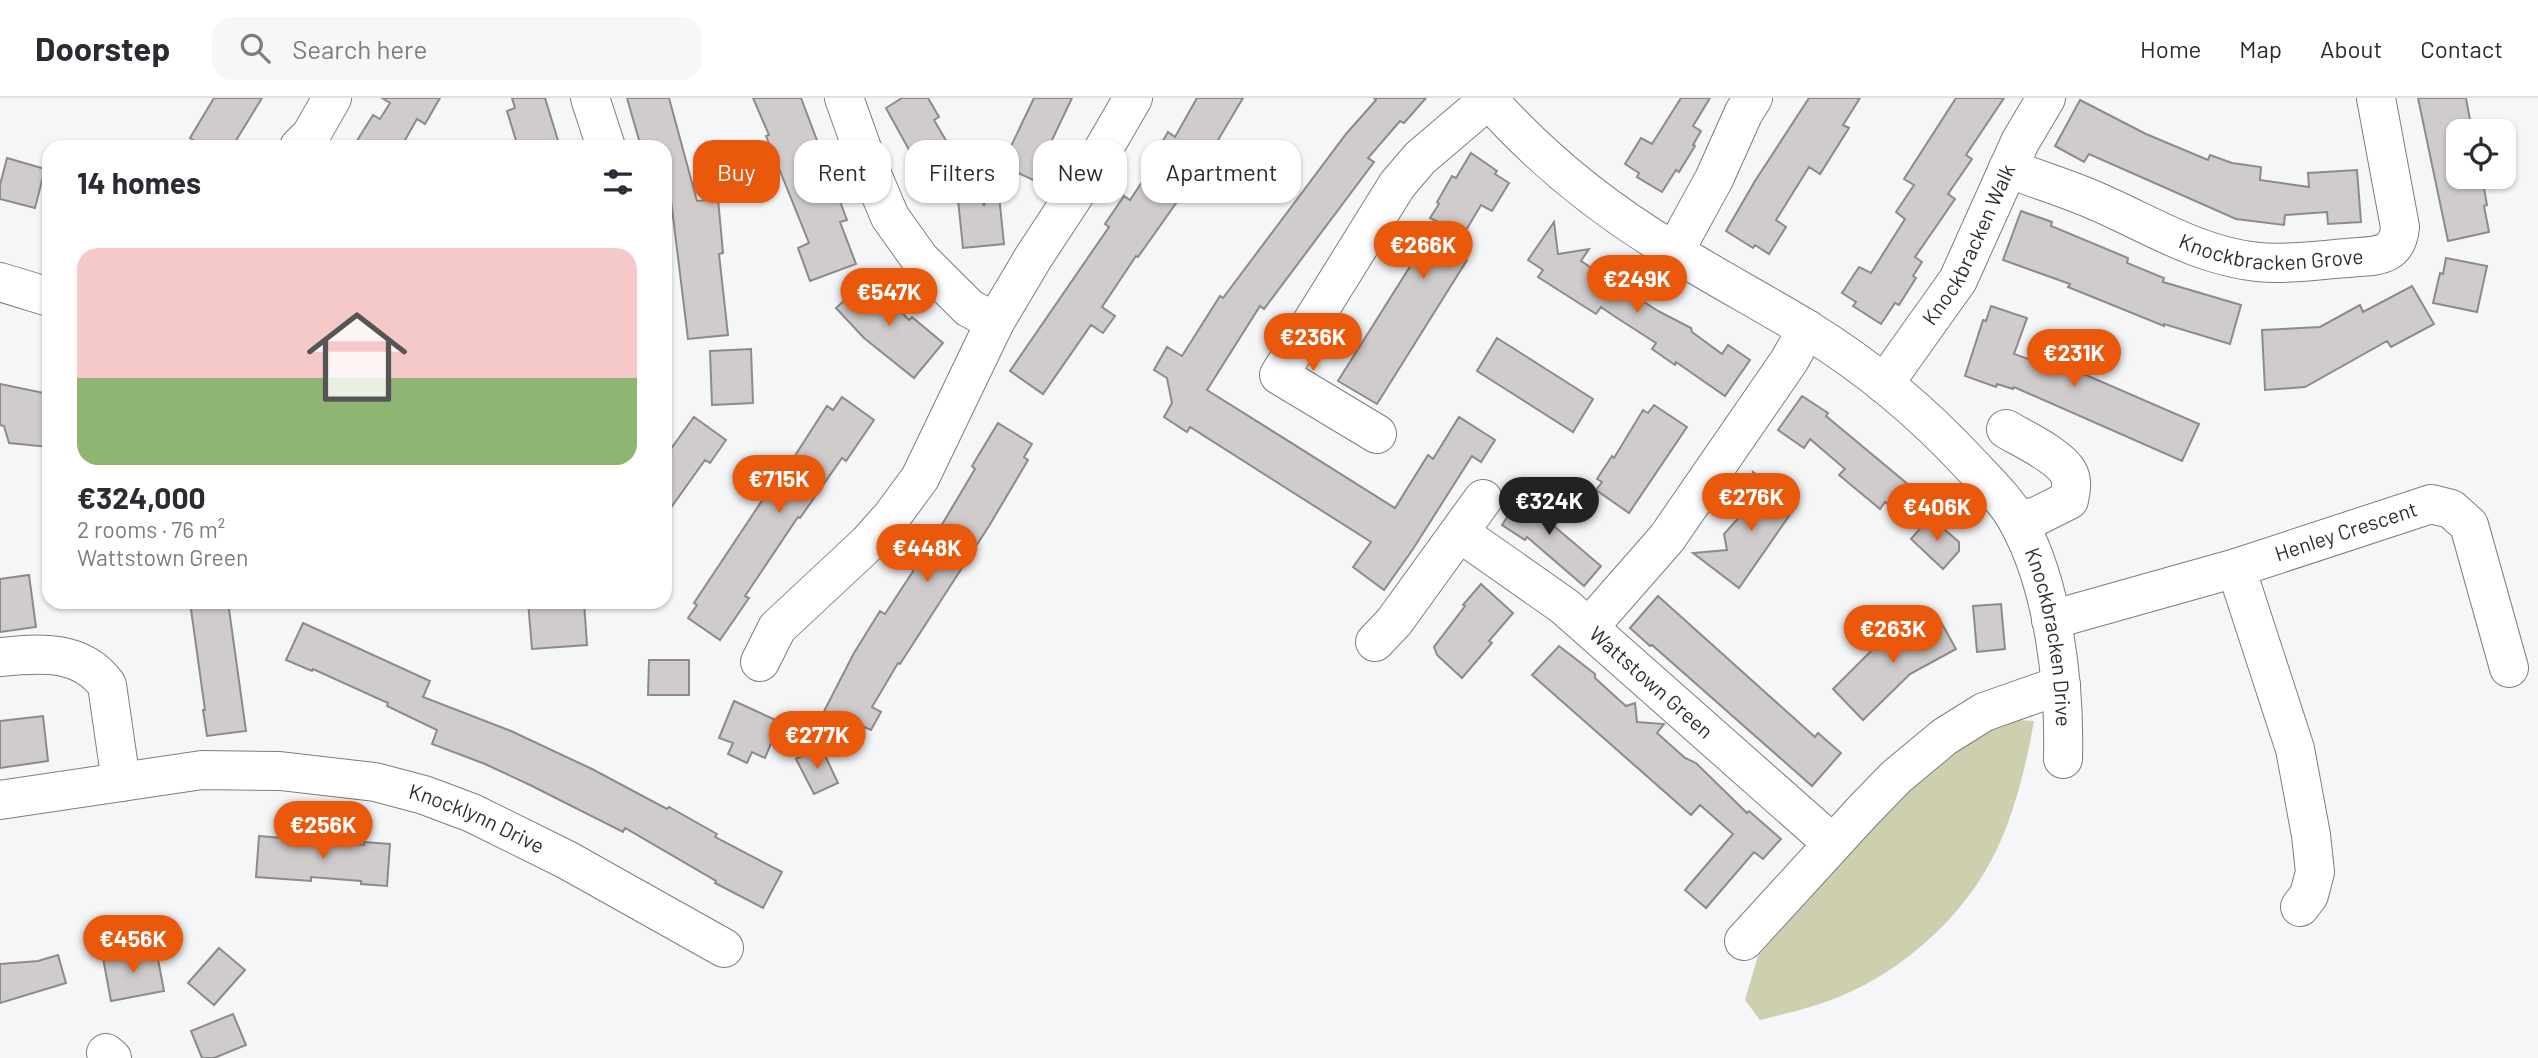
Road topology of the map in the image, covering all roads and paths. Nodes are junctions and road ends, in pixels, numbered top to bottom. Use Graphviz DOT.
graph roads {
  1 [pos="332,98"];
  2 [pos="590,98"];
  3 [pos="844,98"];
  4 [pos="1133,98"];
  5 [pos="1753,98"];
  6 [pos="2046,98"];
  7 [pos="2376,98"];
  8 [pos="1487,99"];
  9 [pos="306,140"];
  10 [pos="604,140"];
  11 [pos="2008,168"];
  12 [pos="1674,252"];
  13 [pos="0,282"];
  14 [pos="42,295"];
  15 [pos="995,322"];
  16 [pos="1807,329"];
  17 [pos="1884,384"];
  18 [pos="2006,429"];
  19 [pos="1377,434"];
  20 [pos="1483,499"];
  21 [pos="2017,519"];
  22 [pos="1460,533"];
  23 [pos="2236,568"];
  24 [pos="2051,620"];
  25 [pos="1589,627"];
  26 [pos="1375,642"];
  27 [pos="0,657"];
  28 [pos="760,663"];
  29 [pos="2509,668"];
  30 [pos="2061,685"];
  31 [pos="2063,759"];
  32 [pos="121,782"];
  33 [pos="0,800"];
  34 [pos="1832,843"];
  35 [pos="2300,907"];
  36 [pos="1744,941"];
  37 [pos="724,948"];
  1 -- 9 [label="street"];
  2 -- 10 [label="street"];
  3 -- 15 [label="street"];
  4 -- 15 [label="street"];
  5 -- 12 [label="street"];
  6 -- 11 [label="street, Knockbracken Walk"];
  7 -- 11 [label="street, Knockbracken Grove"];
  8 -- 12 [label="street, Knockbracken Drive"];
  8 -- 19 [label="street"];
  11 -- 17 [label="street, Knockbracken Walk"];
  12 -- 16 [label="street, Knockbracken Drive"];
  13 -- 14 [label="street"];
  15 -- 28 [label="street"];
  16 -- 17 [label="street, Knockbracken Drive"];
  16 -- 25 [label="street"];
  17 -- 21 [label="street, Knockbracken Drive"];
  18 -- 21 [label="street, Knockbracken Drive"];
  20 -- 22 [label="street"];
  21 -- 24 [label="street, Knockbracken Drive"];
  22 -- 25 [label="street, Wattstown Green"];
  22 -- 26 [label="street"];
  23 -- 24 [label="street, Henley Crescent"];
  23 -- 29 [label="street, Henley Crescent"];
  23 -- 35 [label="street"];
  24 -- 30 [label="street, Knockbracken Drive"];
  25 -- 34 [label="street, Wattstown Green"];
  27 -- 32 [label="street"];
  30 -- 31 [label="street, Knockbracken Drive"];
  30 -- 34 [label="street"];
  32 -- 33 [label="street, Knocklynn Drive"];
  32 -- 37 [label="street, Knocklynn Drive"];
  34 -- 36 [label="street"];
}
